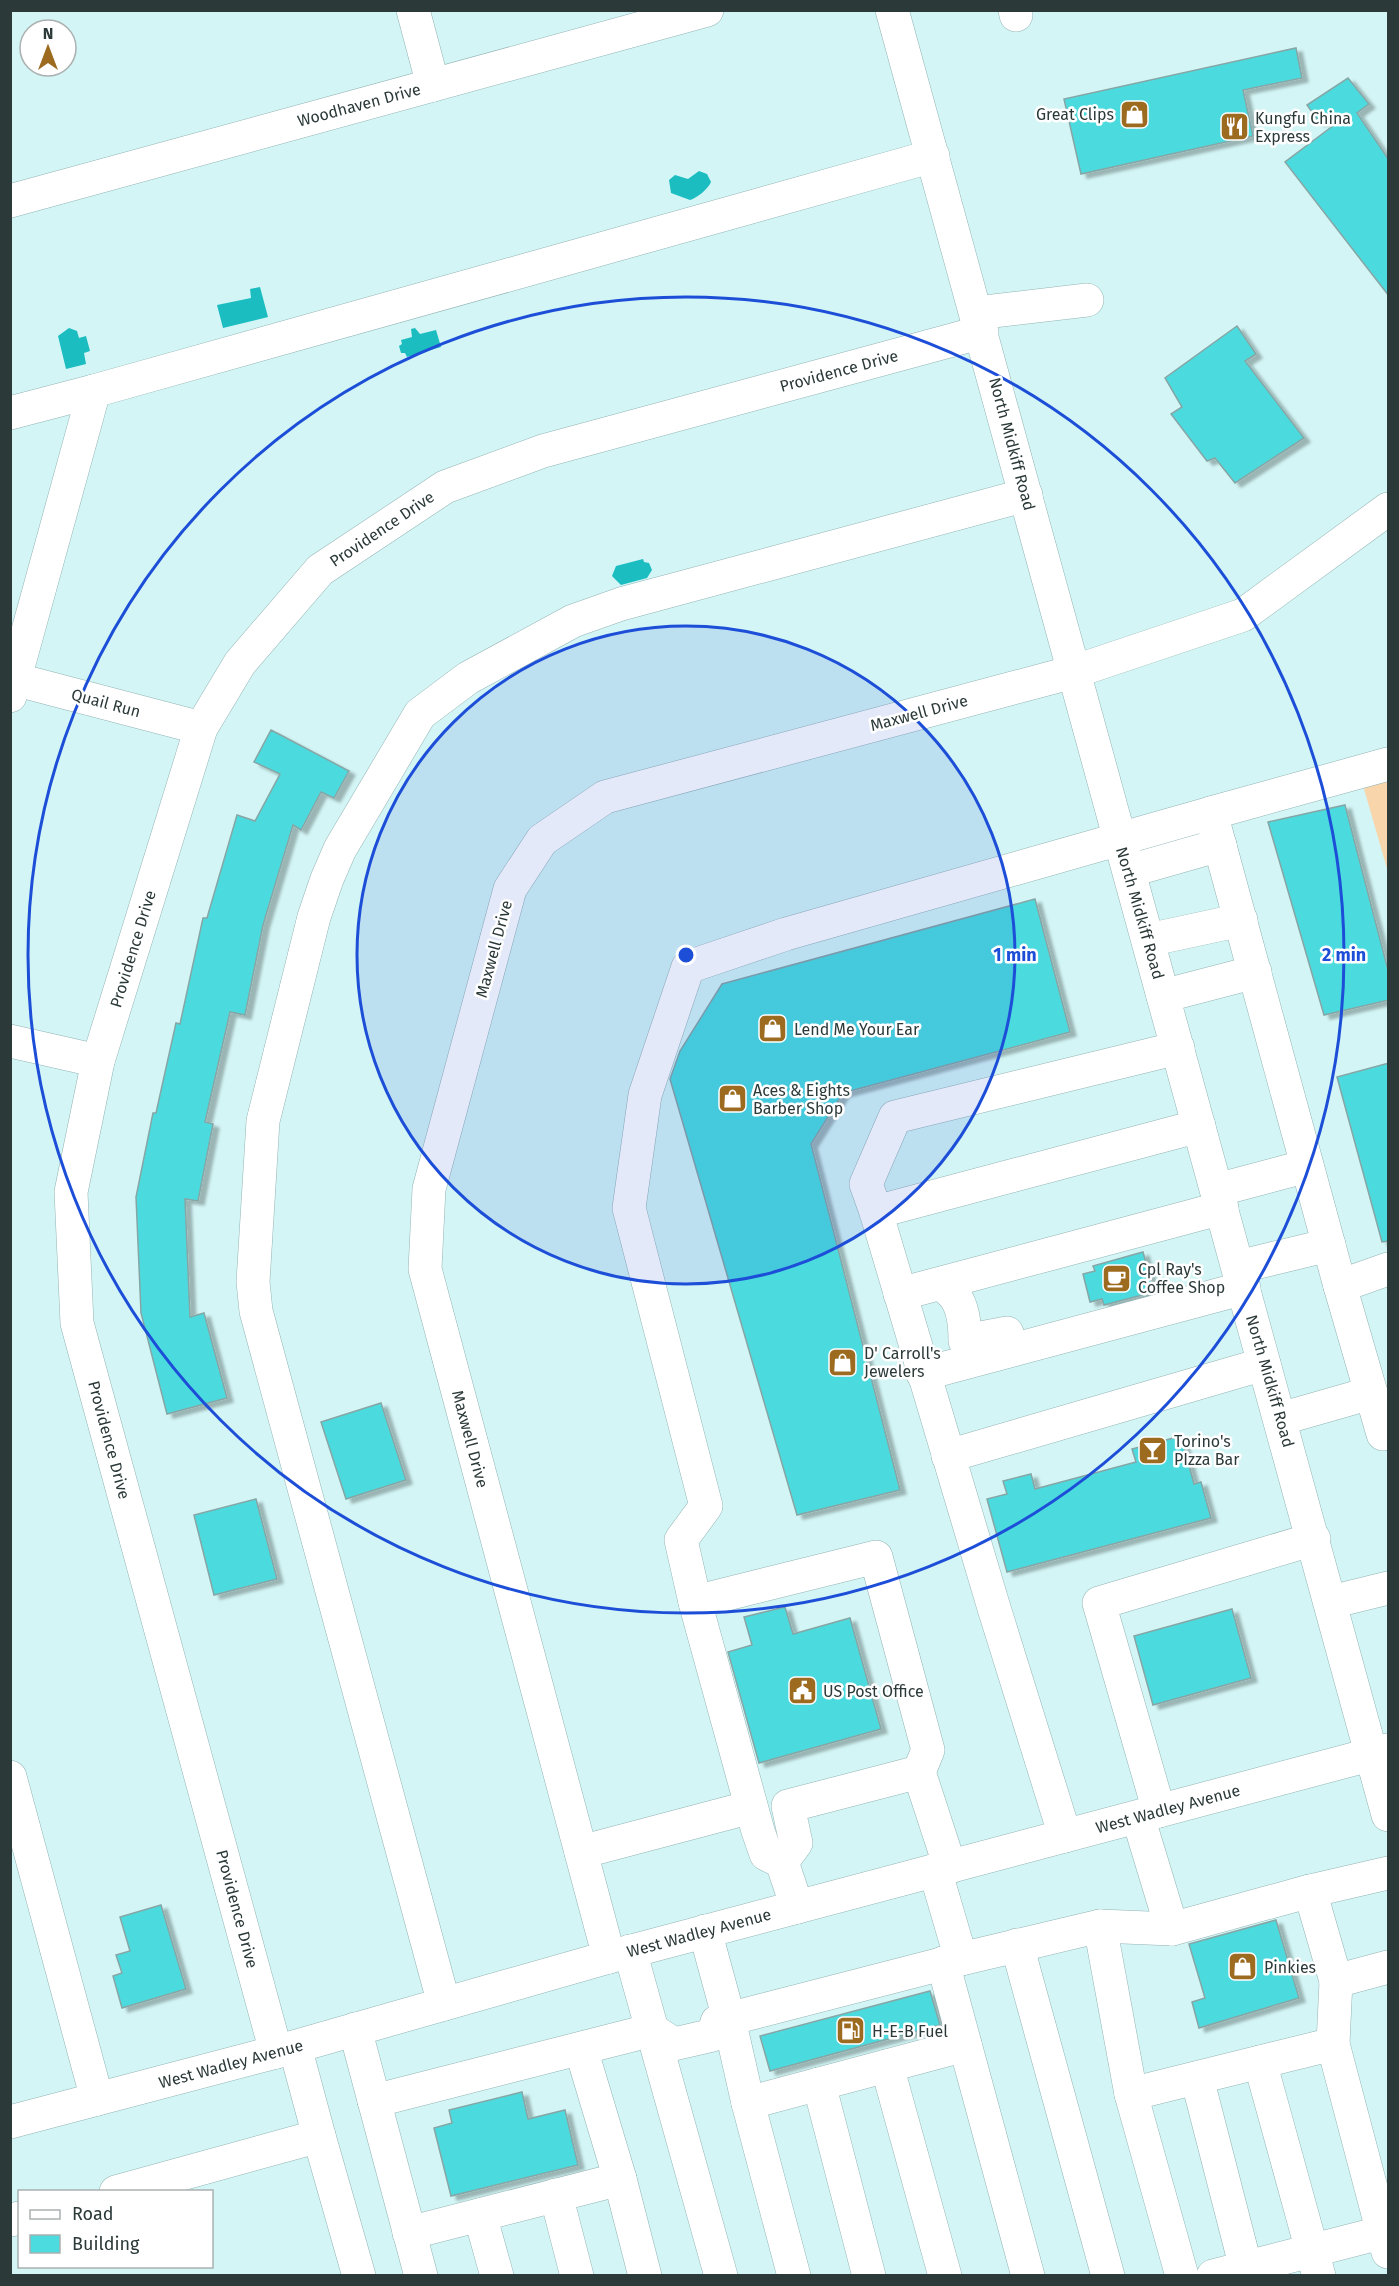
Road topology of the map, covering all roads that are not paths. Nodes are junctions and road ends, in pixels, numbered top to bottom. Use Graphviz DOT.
graph roads {
  1 [pos="413,10"];
  2 [pos="707,10"];
  3 [pos="892,10"];
  4 [pos="639,19"];
  5 [pos="433,85"];
  6 [pos="933,156"];
  7 [pos="10,201"];
  8 [pos="1087,300"];
  9 [pos="979,323"];
  10 [pos="94,391"];
  11 [pos="10,413"];
  12 [pos="1026,495"];
  13 [pos="1389,509"];
  14 [pos="1073,672"];
  15 [pos="12,684"];
  16 [pos="201,728"];
  17 [pos="1389,764"];
  18 [pos="1211,813"];
  19 [pos="1119,838"];
  20 [pos="1220,845"];
  21 [pos="1129,871"];
  22 [pos="1240,920"];
  23 [pos="1148,940"];
  24 [pos="1255,972"];
  25 [pos="1163,996"];
  26 [pos="10,1041"];
  27 [pos="1178,1048"];
  28 [pos="98,1061"];
  29 [pos="1199,1126"];
  30 [pos="1307,1166"];
  31 [pos="1219,1199"];
  32 [pos="876,1212"];
  33 [pos="1329,1245"];
  34 [pos="1389,1269"];
  35 [pos="1241,1277"];
  36 [pos="944,1286"];
  37 [pos="1340,1286"];
  38 [pos="900,1293"];
  39 [pos="1167,1309"];
  40 [pos="1264,1364"];
  41 [pos="923,1374"];
  42 [pos="1371,1393"];
  43 [pos="1280,1419"];
  44 [pos="1389,1432"];
  45 [pos="948,1456"];
  46 [pos="1314,1539"];
  47 [pos="1389,1588"];
  48 [pos="695,1602"];
  49 [pos="1331,1602"];
  50 [pos="1381,1752"];
  51 [pos="920,1772"];
  52 [pos="10,1777"];
  53 [pos="751,1807"];
  54 [pos="1148,1814"];
  55 [pos="1389,1815"];
  56 [pos="1065,1836"];
  57 [pos="581,1852"];
  58 [pos="782,1862"];
  59 [pos="943,1868"];
  60 [pos="1389,1873"];
  61 [pos="1310,1891"];
  62 [pos="797,1907"];
  63 [pos="1100,1926"];
  64 [pos="1172,1929"];
  65 [pos="705,1931"];
  66 [pos="1017,1945"];
  67 [pos="619,1954"];
  68 [pos="952,1961"];
  69 [pos="1389,1966"];
  70 [pos="1336,1981"];
  71 [pos="444,2004"];
  72 [pos="729,2019"];
  73 [pos="355,2030"];
  74 [pos="652,2030"];
  75 [pos="1333,2044"];
  76 [pos="965,2045"];
  77 [pos="581,2049"];
  78 [pos="285,2050"];
  79 [pos="1260,2062"];
  80 [pos="887,2066"];
  81 [pos="1197,2078"];
  82 [pos="819,2084"];
  83 [pos="1131,2094"];
  84 [pos="97,2099"];
  85 [pos="374,2101"];
  86 [pos="748,2103"];
  87 [pos="10,2122"];
  88 [pos="318,2136"];
  89 [pos="620,2179"];
  90 [pos="123,2190"];
  91 [pos="556,2195"];
  92 [pos="480,2215"];
  93 [pos="410,2232"];
  94 [pos="1387,2238"];
  95 [pos="1316,2263"];
  96 [pos="1246,2271"];
  97 [pos="359,2276"];
  98 [pos="421,2276"];
  99 [pos="497,2276"];
  100 [pos="577,2276"];
  101 [pos="645,2276"];
  102 [pos="721,2276"];
  103 [pos="794,2276"];
  104 [pos="869,2276"];
  105 [pos="945,2276"];
  106 [pos="1028,2276"];
  107 [pos="1108,2276"];
  108 [pos="1182,2276"];
  109 [pos="1213,2276"];
  1 -- 5 [label="street"];
  2 -- 4 [label="street, Woodhaven Drive"];
  3 -- 6 [label="street, North Midkiff Road"];
  4 -- 5 [label="street, Woodhaven Drive"];
  5 -- 7 [label="street, Woodhaven Drive"];
  6 -- 9 [label="street, North Midkiff Road"];
  6 -- 10 [label="street"];
  8 -- 9 [label="street, Providence Drive"];
  9 -- 12 [label="street, North Midkiff Road"];
  9 -- 16 [label="street, Providence Drive"];
  10 -- 11 [label="street"];
  10 -- 15 [label="street"];
  12 -- 14 [label="street, North Midkiff Road"];
  12 -- 71 [label="street"];
  13 -- 14 [label="street, Maxwell Drive"];
  14 -- 19 [label="street, North Midkiff Road"];
  14 -- 57 [label="street, Maxwell Drive"];
  15 -- 16 [label="street, Quail Run"];
  16 -- 28 [label="street, Providence Drive"];
  17 -- 18 [label="street"];
  18 -- 19 [label="street"];
  18 -- 20 [label="street"];
  19 -- 21 [label="street, North Midkiff Road"];
  19 -- 48 [label="street"];
  20 -- 21 [label="street"];
  20 -- 22 [label="street"];
  21 -- 23 [label="street, North Midkiff Road"];
  22 -- 23 [label="street"];
  22 -- 24 [label="street"];
  23 -- 25 [label="street, North Midkiff Road"];
  24 -- 25 [label="street"];
  24 -- 30 [label="street"];
  25 -- 27 [label="street, North Midkiff Road"];
  26 -- 28 [label="street"];
  27 -- 29 [label="street, North Midkiff Road"];
  27 -- 32 [label="street"];
  28 -- 78 [label="street, Providence Drive"];
  29 -- 31 [label="street, North Midkiff Road"];
  29 -- 32 [label="street"];
  30 -- 31 [label="street"];
  30 -- 33 [label="street"];
  31 -- 35 [label="street, North Midkiff Road"];
  31 -- 36 [label="street"];
  32 -- 38 [label="street"];
  33 -- 35 [label="street"];
  33 -- 37 [label="street"];
  34 -- 37 [label="street"];
  35 -- 39 [label="street"];
  35 -- 40 [label="street, North Midkiff Road"];
  36 -- 38 [label="street"];
  36 -- 39 [label="street"];
  37 -- 42 [label="street"];
  38 -- 41 [label="street"];
  39 -- 41 [label="street"];
  40 -- 43 [label="street, North Midkiff Road"];
  40 -- 45 [label="street"];
  41 -- 45 [label="street"];
  42 -- 43 [label="street"];
  42 -- 44 [label="street"];
  43 -- 46 [label="street, North Midkiff Road"];
  45 -- 56 [label="street"];
  46 -- 49 [label="street, North Midkiff Road"];
  46 -- 54 [label="street"];
  47 -- 49 [label="street"];
  48 -- 51 [label="street"];
  48 -- 53 [label="street"];
  49 -- 50 [label="street, North Midkiff Road"];
  50 -- 54 [label="street, West Wadley Avenue"];
  50 -- 55 [label="street, North Midkiff Road"];
  51 -- 58 [label="street"];
  51 -- 59 [label="street"];
  52 -- 84 [label="street"];
  53 -- 57 [label="street"];
  53 -- 58 [label="street"];
  54 -- 56 [label="street, West Wadley Avenue"];
  54 -- 64 [label="street"];
  56 -- 59 [label="street, West Wadley Avenue"];
  57 -- 67 [label="street, Maxwell Drive"];
  58 -- 62 [label="street"];
  59 -- 62 [label="street, West Wadley Avenue"];
  59 -- 68 [label="street"];
  60 -- 61 [label="street"];
  61 -- 64 [label="street"];
  61 -- 70 [label="street"];
  62 -- 65 [label="street, West Wadley Avenue"];
  63 -- 64 [label="street"];
  63 -- 66 [label="street"];
  63 -- 83 [label="street"];
  65 -- 67 [label="street, West Wadley Avenue"];
  65 -- 72 [label="street"];
  66 -- 68 [label="street"];
  66 -- 107 [label="street"];
  67 -- 71 [label="street, West Wadley Avenue"];
  67 -- 74 [label="street, Maxwell Drive"];
  68 -- 72 [label="street"];
  68 -- 76 [label="street"];
  69 -- 70 [label="street"];
  70 -- 75 [label="street"];
  71 -- 73 [label="street, West Wadley Avenue"];
  72 -- 74 [label="street"];
  72 -- 86 [label="street"];
  73 -- 78 [label="street, West Wadley Avenue"];
  73 -- 85 [label="street"];
  74 -- 77 [label="street"];
  74 -- 102 [label="street, Maxwell Drive"];
  75 -- 79 [label="street"];
  75 -- 94 [label="street"];
  76 -- 80 [label="street"];
  76 -- 106 [label="street"];
  77 -- 85 [label="street"];
  77 -- 89 [label="street"];
  78 -- 84 [label="street, West Wadley Avenue"];
  78 -- 88 [label="street, Providence Drive"];
  79 -- 81 [label="street"];
  79 -- 95 [label="street"];
  80 -- 82 [label="street"];
  80 -- 105 [label="street"];
  81 -- 83 [label="street"];
  81 -- 96 [label="street"];
  82 -- 86 [label="street"];
  82 -- 104 [label="street"];
  83 -- 108 [label="street"];
  84 -- 87 [label="street, West Wadley Avenue"];
  85 -- 93 [label="street"];
  86 -- 103 [label="street"];
  88 -- 90 [label="street"];
  88 -- 97 [label="street, Providence Drive"];
  89 -- 91 [label="street"];
  89 -- 101 [label="street"];
  91 -- 92 [label="street"];
  91 -- 100 [label="street"];
  92 -- 93 [label="street"];
  92 -- 99 [label="street"];
  93 -- 98 [label="street"];
  94 -- 95 [label="street"];
  95 -- 96 [label="street"];
  96 -- 109 [label="street"];
}
